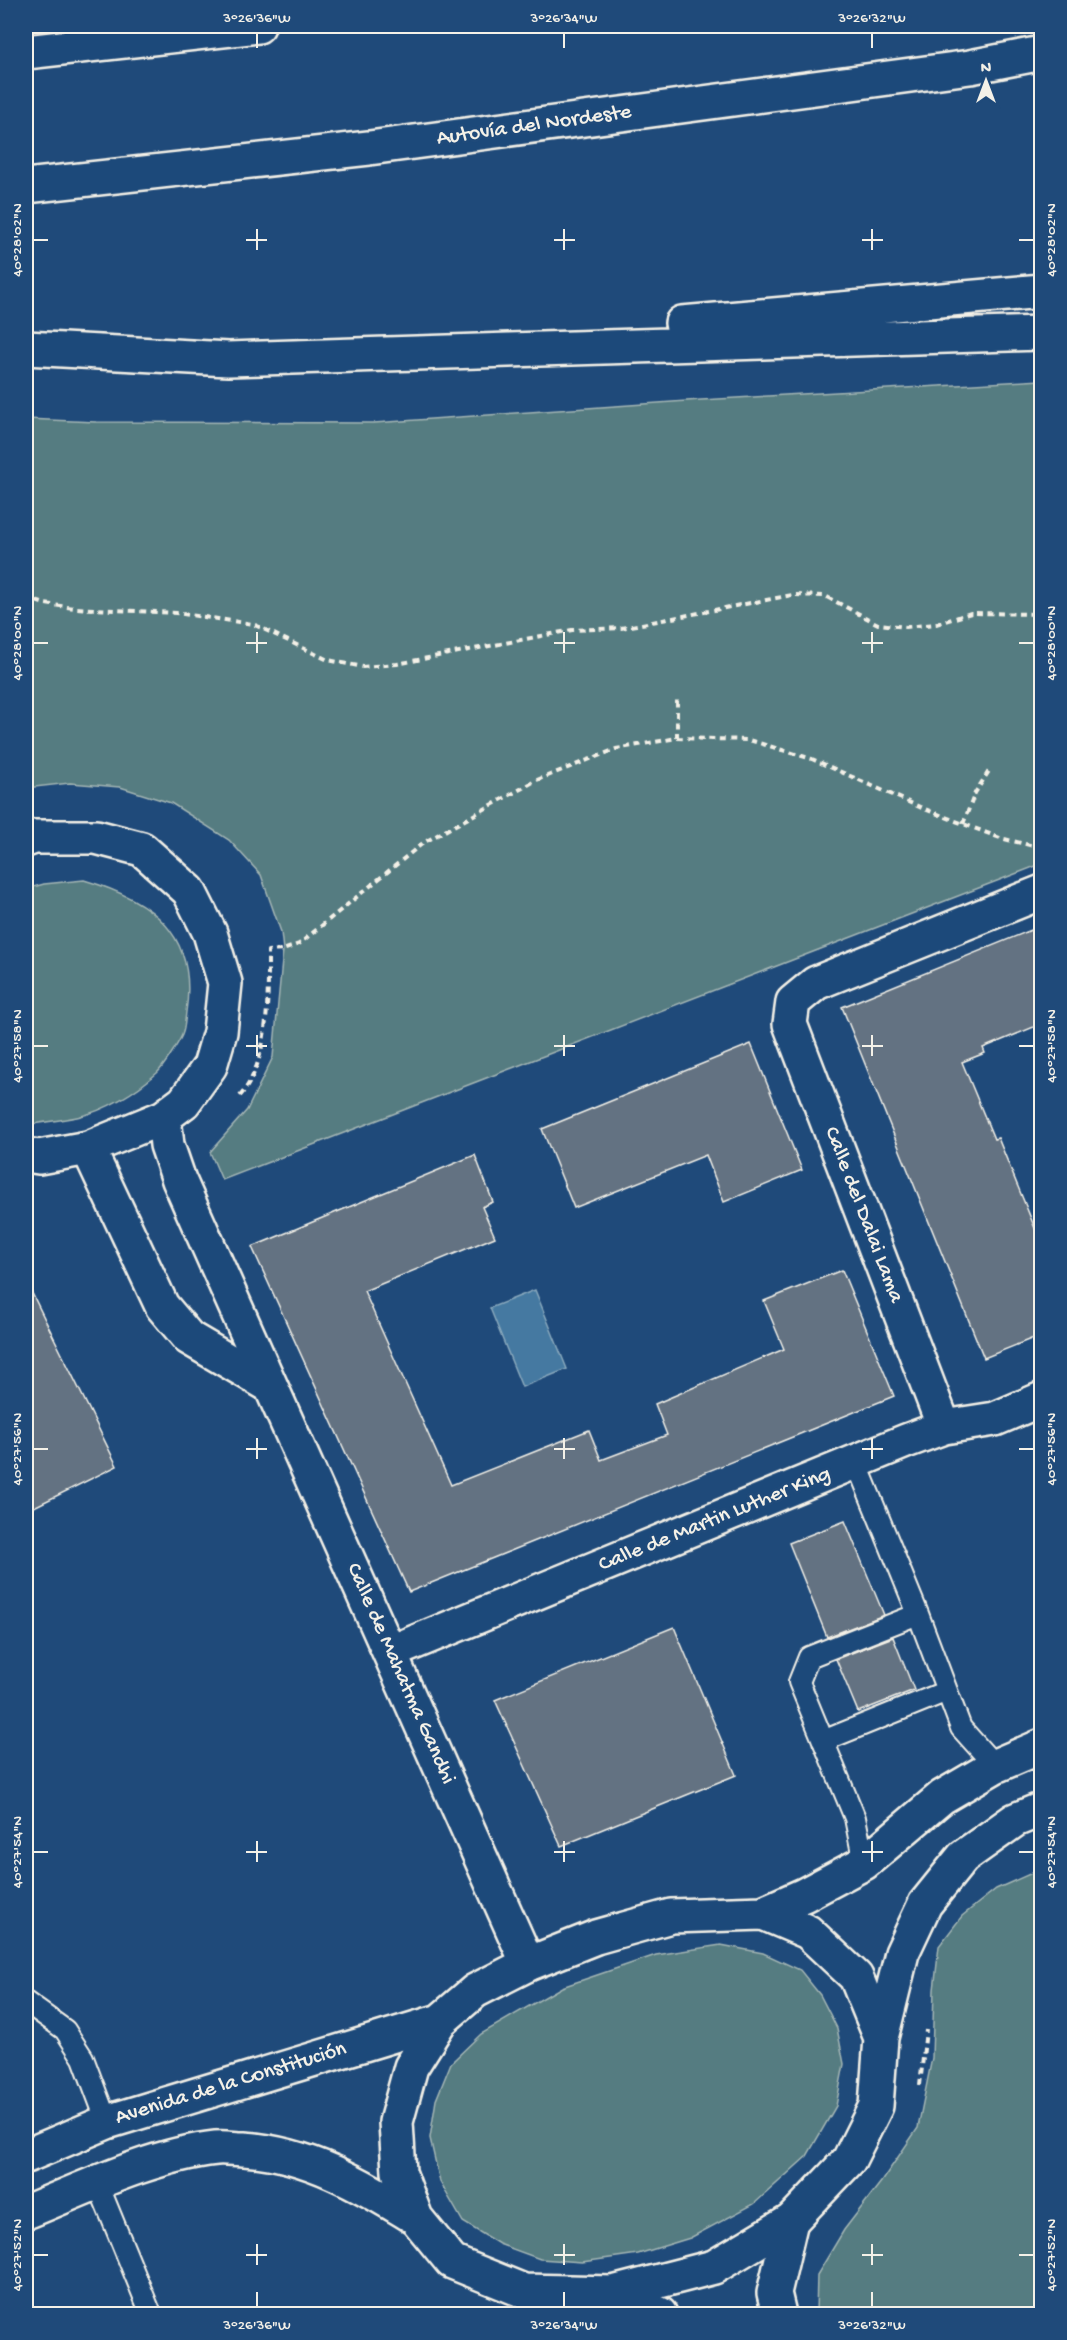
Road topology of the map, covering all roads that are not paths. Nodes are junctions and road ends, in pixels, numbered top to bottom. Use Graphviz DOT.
graph roads {
  1 [pos="258,26"];
  2 [pos="26,52"];
  3 [pos="1041,53"];
  4 [pos="1041,61"];
  5 [pos="970,67"];
  6 [pos="26,186"];
  7 [pos="1041,291"];
  8 [pos="1041,333"];
  9 [pos="26,348"];
  10 [pos="366,353"];
  11 [pos="26,840"];
  12 [pos="1041,892"];
  13 [pos="164,1117"];
  14 [pos="88,1148"];
  15 [pos="26,1155"];
  16 [pos="269,1385"];
  17 [pos="1041,1399"];
  18 [pos="944,1427"];
  19 [pos="856,1462"];
  20 [pos="918,1614"];
  21 [pos="391,1652"];
  22 [pos="947,1691"];
  23 [pos="823,1741"];
  24 [pos="1041,1746"];
  25 [pos="995,1766"];
  26 [pos="1041,1809"];
  27 [pos="864,1863"];
  28 [pos="763,1913"];
  29 [pos="528,1964"];
  30 [pos="26,2001"];
  31 [pos="440,2021"];
  32 [pos="881,2038"];
  33 [pos="107,2122"];
  34 [pos="26,2156"];
  35 [pos="97,2182"];
  36 [pos="26,2212"];
  37 [pos="416,2218"];
  38 [pos="791,2221"];
  39 [pos="613,2293"];
  40 [pos="151,2314"];
  41 [pos="660,2314"];
  42 [pos="779,2314"];
  1 -- 2 [label="main road"];
  3 -- 5 [label="main road, Autovía del Nordeste"];
  4 -- 5 [label="main road"];
  5 -- 6 [label="main road, Autovía del Nordeste"];
  7 -- 10 [label="main road"];
  8 -- 10 [label="main road"];
  9 -- 10 [label="main road"];
  11 -- 13 [label="main road"];
  12 -- 18 [label="main road, Calle del Dalai Lama"];
  13 -- 14 [label="main road"];
  13 -- 16 [label="main road, Calle de Mahatma Gandhi"];
  14 -- 15 [label="main road"];
  14 -- 16 [label="main road"];
  16 -- 21 [label="main road, Calle de Mahatma Gandhi"];
  17 -- 18 [label="main road, Calle de Martin Luther King"];
  18 -- 19 [label="main road, Calle de Martin Luther King"];
  19 -- 20 [label="lane"];
  19 -- 21 [label="main road, Calle de Martin Luther King"];
  20 -- 22 [label="lane"];
  20 -- 23 [label="lane"];
  21 -- 29 [label="main road, Calle de Mahatma Gandhi"];
  22 -- 23 [label="lane"];
  22 -- 25 [label="lane"];
  23 -- 27 [label="lane"];
  24 -- 25 [label="main road"];
  25 -- 27 [label="main road"];
  26 -- 32 [label="main road"];
  27 -- 28 [label="main road"];
  28 -- 29 [label="main road"];
  28 -- 32 [label="main road"];
  29 -- 31 [label="main road"];
  30 -- 33 [label="lane"];
  31 -- 33 [label="main road, Avenida de la Constitución"];
  31 -- 37 [label="main road"];
  32 -- 38 [label="main road"];
  33 -- 34 [label="main road, Avenida de la Constitución"];
  35 -- 36 [label="main road"];
  35 -- 37 [label="main road"];
  35 -- 40 [label="lane"];
  37 -- 39 [label="main road"];
  38 -- 39 [label="main road"];
  38 -- 42 [label="main road"];
  39 -- 41 [label="main road"];
}
